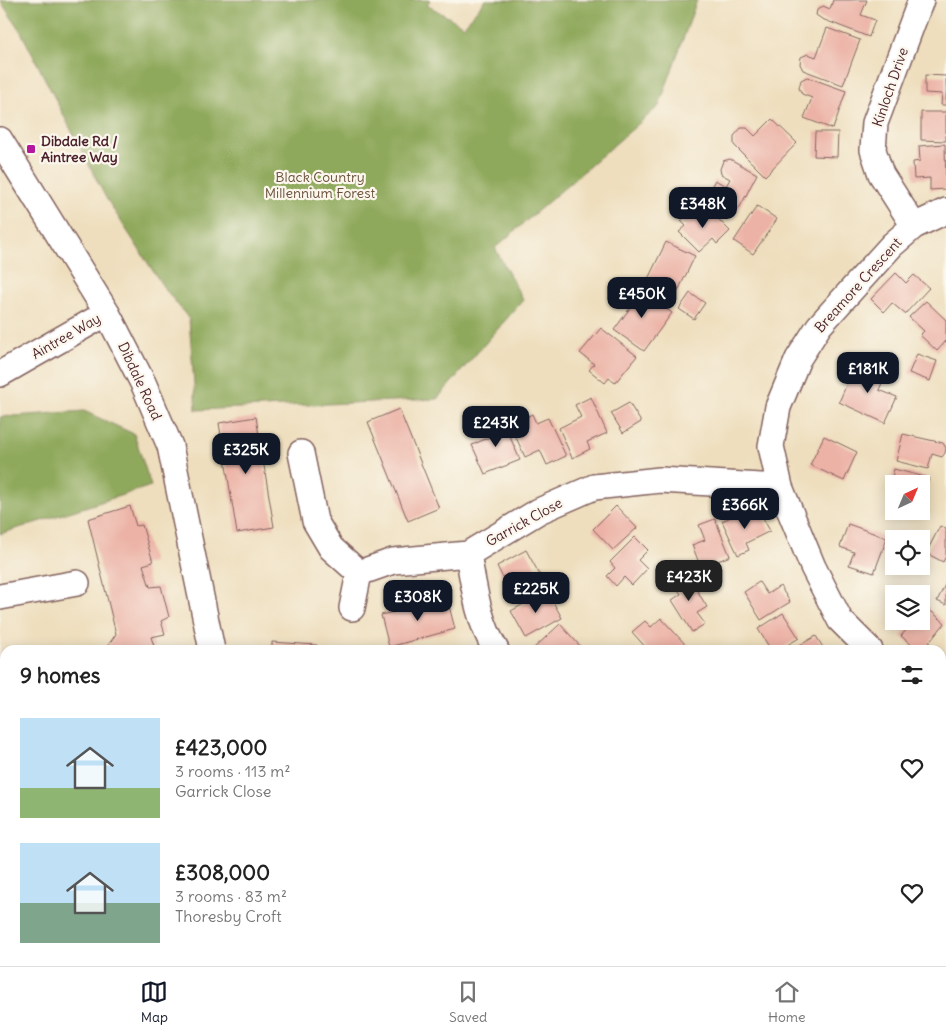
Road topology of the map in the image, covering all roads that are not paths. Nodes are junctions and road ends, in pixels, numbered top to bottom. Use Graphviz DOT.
graph roads {
  1 [pos="921,0"];
  2 [pos="0,140"];
  3 [pos="946,211"];
  4 [pos="914,226"];
  5 [pos="107,313"];
  6 [pos="0,374"];
  7 [pos="302,453"];
  8 [pos="780,487"];
  9 [pos="468,554"];
  10 [pos="359,573"];
  11 [pos="77,583"];
  12 [pos="0,597"];
  13 [pos="352,608"];
  14 [pos="211,645"];
  15 [pos="493,645"];
  16 [pos="865,645"];
  1 -- 4 [label="street, Kinloch Drive"];
  2 -- 5 [label="street, Dibdale Road"];
  3 -- 4 [label="street, Breamore Crescent"];
  4 -- 8 [label="street, Breamore Crescent"];
  5 -- 6 [label="street, Aintree Way"];
  5 -- 14 [label="street, Dibdale Road"];
  7 -- 10 [label="street"];
  8 -- 9 [label="street, Garrick Close"];
  8 -- 16 [label="street, Breamore Crescent"];
  9 -- 10 [label="street, Garrick Close"];
  9 -- 15 [label="street"];
  10 -- 13 [label="street"];
  11 -- 12 [label="street"];
}
